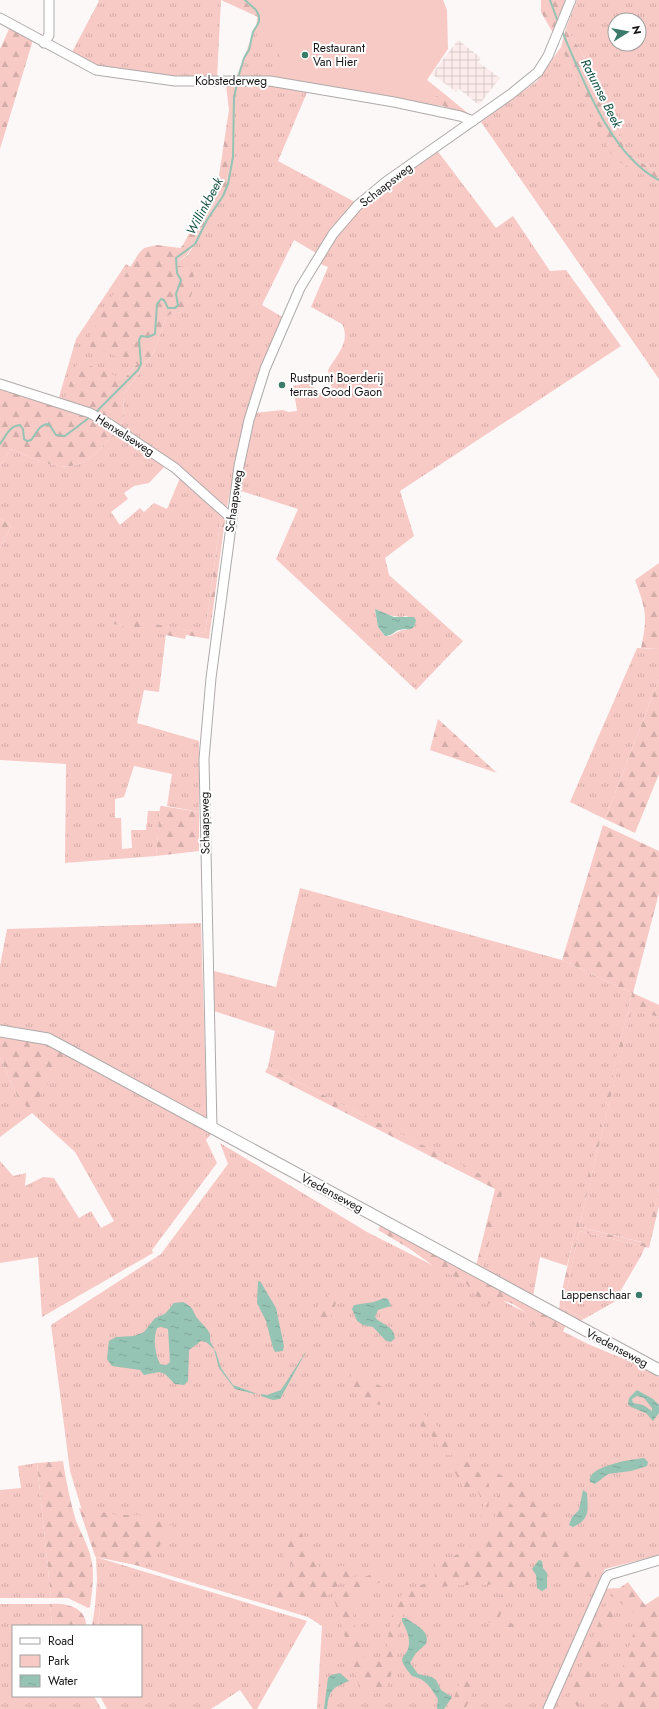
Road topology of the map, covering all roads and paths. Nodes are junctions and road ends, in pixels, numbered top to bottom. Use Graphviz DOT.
graph roads {
  1 [pos="49,0"];
  2 [pos="571,0"];
  3 [pos="0,18"];
  4 [pos="44,43"];
  5 [pos="473,120"];
  6 [pos="0,384"];
  7 [pos="231,518"];
  8 [pos="0,1030"];
  9 [pos="212,1128"];
  10 [pos="659,1370"];
  11 [pos="659,1560"];
  12 [pos="548,1709"];
  1 -- 4 [label="street"];
  2 -- 5 [label="street, Schaapsweg"];
  3 -- 4 [label="street, Kobstederweg"];
  4 -- 5 [label="street, Kobstederweg"];
  5 -- 7 [label="street, Schaapsweg"];
  6 -- 7 [label="street, Henxelseweg"];
  7 -- 9 [label="street, Schaapsweg"];
  8 -- 9 [label="main road, Vredenseweg"];
  9 -- 10 [label="main road, Vredenseweg"];
  11 -- 12 [label="street"];
}
